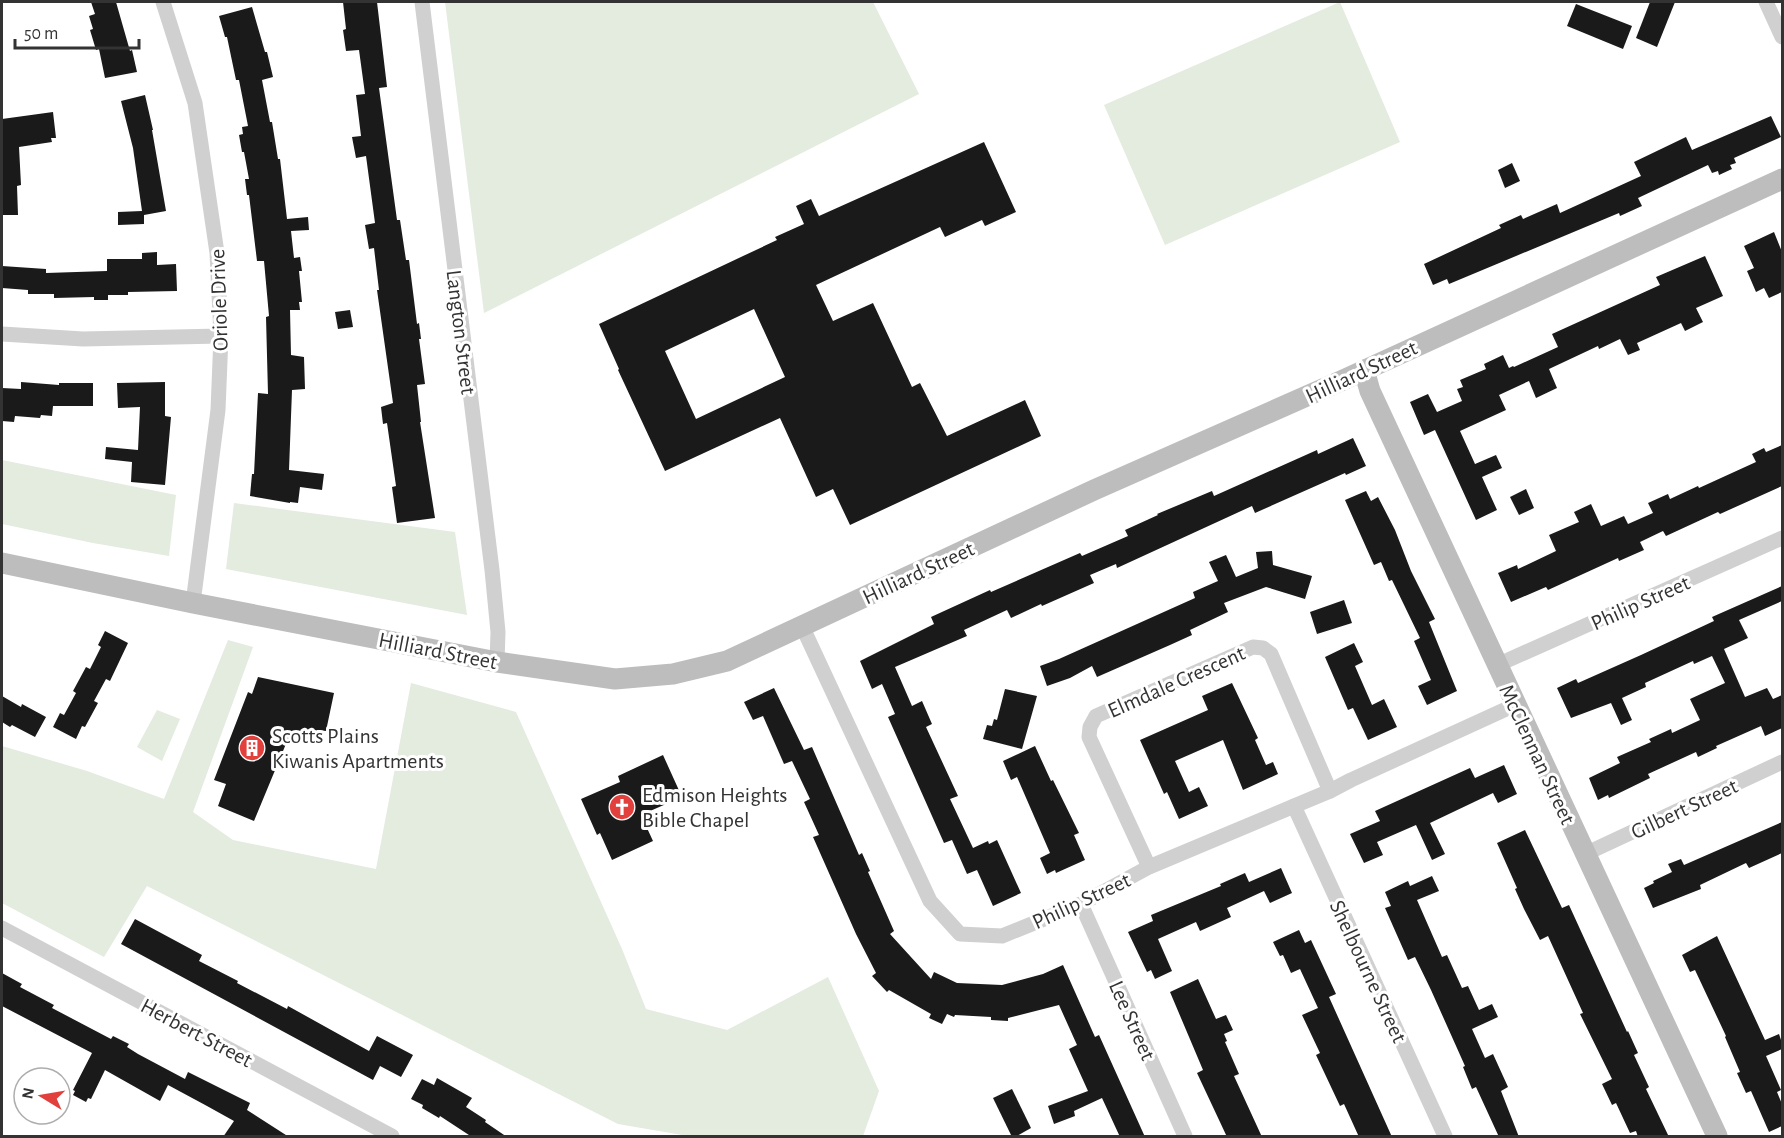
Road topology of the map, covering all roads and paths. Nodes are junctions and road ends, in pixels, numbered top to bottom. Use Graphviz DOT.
graph roads {
  1 [pos="163,2"];
  2 [pos="422,2"];
  3 [pos="1766,2"];
  4 [pos="1782,38"];
  5 [pos="1782,179"];
  6 [pos="2,334"];
  7 [pos="221,336"];
  8 [pos="1364,370"];
  9 [pos="1782,538"];
  10 [pos="2,563"];
  11 [pos="193,603"];
  12 [pos="802,626"];
  13 [pos="496,662"];
  14 [pos="1497,665"];
  15 [pos="1515,705"];
  16 [pos="1782,762"];
  17 [pos="1330,791"];
  18 [pos="1294,806"];
  19 [pos="1585,854"];
  20 [pos="1149,867"];
  21 [pos="1081,904"];
  22 [pos="2,928"];
  23 [pos="392,1137"];
  24 [pos="1185,1137"];
  25 [pos="1445,1137"];
  26 [pos="1717,1137"];
  1 -- 7 [label="street, Oriole Drive"];
  2 -- 13 [label="street, Langton Street"];
  3 -- 4 [label="street"];
  5 -- 8 [label="street, Hilliard Street"];
  6 -- 7 [label="street"];
  7 -- 11 [label="street, Oriole Drive"];
  8 -- 12 [label="street, Hilliard Street"];
  8 -- 14 [label="street, McClennan Street"];
  9 -- 14 [label="street, Philip Street"];
  10 -- 11 [label="street, Hilliard Street"];
  11 -- 13 [label="street, Hilliard Street"];
  12 -- 13 [label="street, Hilliard Street"];
  12 -- 21 [label="street, Philip Street"];
  14 -- 15 [label="street, McClennan Street"];
  15 -- 17 [label="street, Philip Street"];
  15 -- 19 [label="street, McClennan Street"];
  16 -- 19 [label="street, Gilbert Street"];
  17 -- 18 [label="street, Philip Street"];
  17 -- 20 [label="street, Elmdale Crescent"];
  18 -- 20 [label="street, Philip Street"];
  18 -- 25 [label="street, Shelbourne Street"];
  19 -- 26 [label="street, McClennan Street"];
  20 -- 21 [label="street, Philip Street"];
  21 -- 24 [label="street, Lee Street"];
  22 -- 23 [label="street, Herbert Street"];
}
